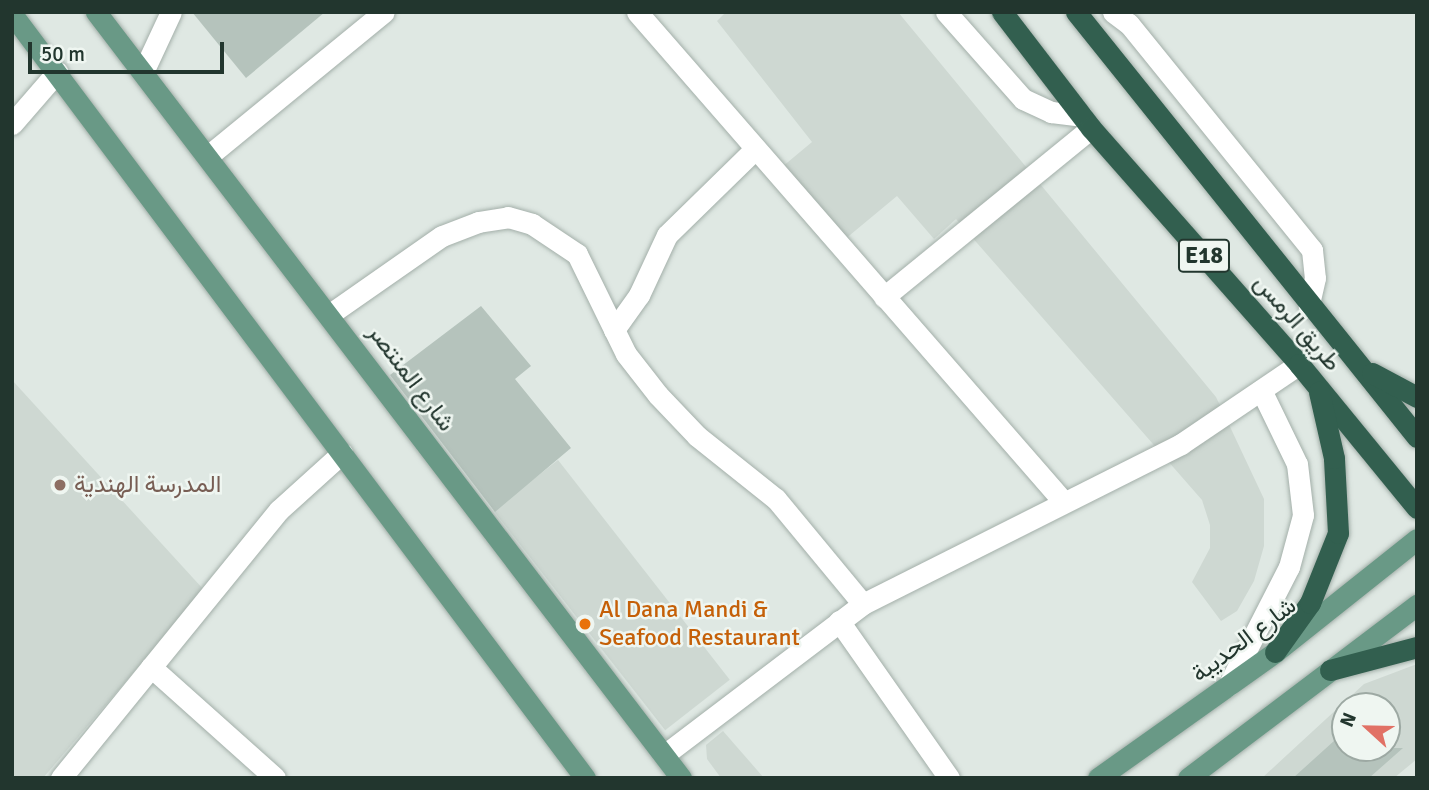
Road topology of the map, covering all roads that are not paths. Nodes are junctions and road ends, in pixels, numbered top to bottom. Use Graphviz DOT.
graph roads {
  1 [pos="96,12"];
  2 [pos="171,12"];
  3 [pos="384,12"];
  4 [pos="637,12"];
  5 [pos="946,12"];
  6 [pos="1002,12"];
  7 [pos="1076,12"];
  8 [pos="1113,12"];
  9 [pos="12,14"];
  10 [pos="57,72"];
  11 [pos="143,72"];
  12 [pos="1086,122"];
  13 [pos="12,124"];
  14 [pos="755,149"];
  15 [pos="208,156"];
  16 [pos="884,297"];
  17 [pos="1309,305"];
  18 [pos="330,314"];
  19 [pos="614,330"];
  20 [pos="1299,364"];
  21 [pos="1363,369"];
  22 [pos="1318,387"];
  23 [pos="1261,390"];
  24 [pos="1417,397"];
  25 [pos="1417,437"];
  26 [pos="342,453"];
  27 [pos="1062,500"];
  28 [pos="1417,508"];
  29 [pos="1417,538"];
  30 [pos="863,604"];
  31 [pos="1417,605"];
  32 [pos="839,621"];
  33 [pos="1417,647"];
  34 [pos="1275,652"];
  35 [pos="151,667"];
  36 [pos="1330,670"];
  37 [pos="1228,686"];
  38 [pos="664,755"];
  39 [pos="61,778"];
  40 [pos="275,778"];
  41 [pos="585,778"];
  42 [pos="681,778"];
  43 [pos="949,778"];
  44 [pos="1098,778"];
  45 [pos="1188,778"];
  1 -- 11 [label="main road, شارع المنتصر"];
  2 -- 11 [label="street"];
  3 -- 15 [label="street"];
  4 -- 14 [label="street"];
  5 -- 12 [label="street"];
  6 -- 12 [label="highway, طريق الرمس / E18"];
  7 -- 17 [label="highway, طريق الرمس / E18"];
  8 -- 17 [label="street"];
  9 -- 10 [label="main road"];
  10 -- 13 [label="street"];
  10 -- 26 [label="main road"];
  11 -- 15 [label="main road, شارع المنتصر"];
  12 -- 16 [label="street"];
  12 -- 20 [label="highway, طريق الرمس / E18"];
  14 -- 16 [label="street"];
  14 -- 19 [label="street"];
  15 -- 18 [label="main road, شارع المنتصر"];
  16 -- 27 [label="street"];
  17 -- 21 [label="highway, طريق الرمس / E18"];
  18 -- 19 [label="street"];
  18 -- 38 [label="main road, شارع المنتصر"];
  19 -- 30 [label="street"];
  20 -- 22 [label="highway, طريق الرمس / E18"];
  20 -- 23 [label="street"];
  21 -- 24 [label="highway"];
  21 -- 25 [label="highway, طريق الرمس / E18"];
  22 -- 28 [label="highway, طريق الرمس / E18"];
  22 -- 34 [label="highway"];
  23 -- 27 [label="street"];
  23 -- 37 [label="street"];
  26 -- 35 [label="street"];
  26 -- 41 [label="main road"];
  27 -- 30 [label="street"];
  29 -- 34 [label="main road, شارع الحديبة"];
  30 -- 32 [label="street"];
  31 -- 36 [label="main road"];
  32 -- 38 [label="street"];
  32 -- 43 [label="street"];
  33 -- 36 [label="highway"];
  34 -- 37 [label="main road, شارع الحديبة"];
  35 -- 39 [label="street"];
  35 -- 40 [label="street"];
  36 -- 45 [label="main road"];
  37 -- 44 [label="main road, شارع الحديبة"];
  38 -- 42 [label="main road, شارع المنتصر"];
}
